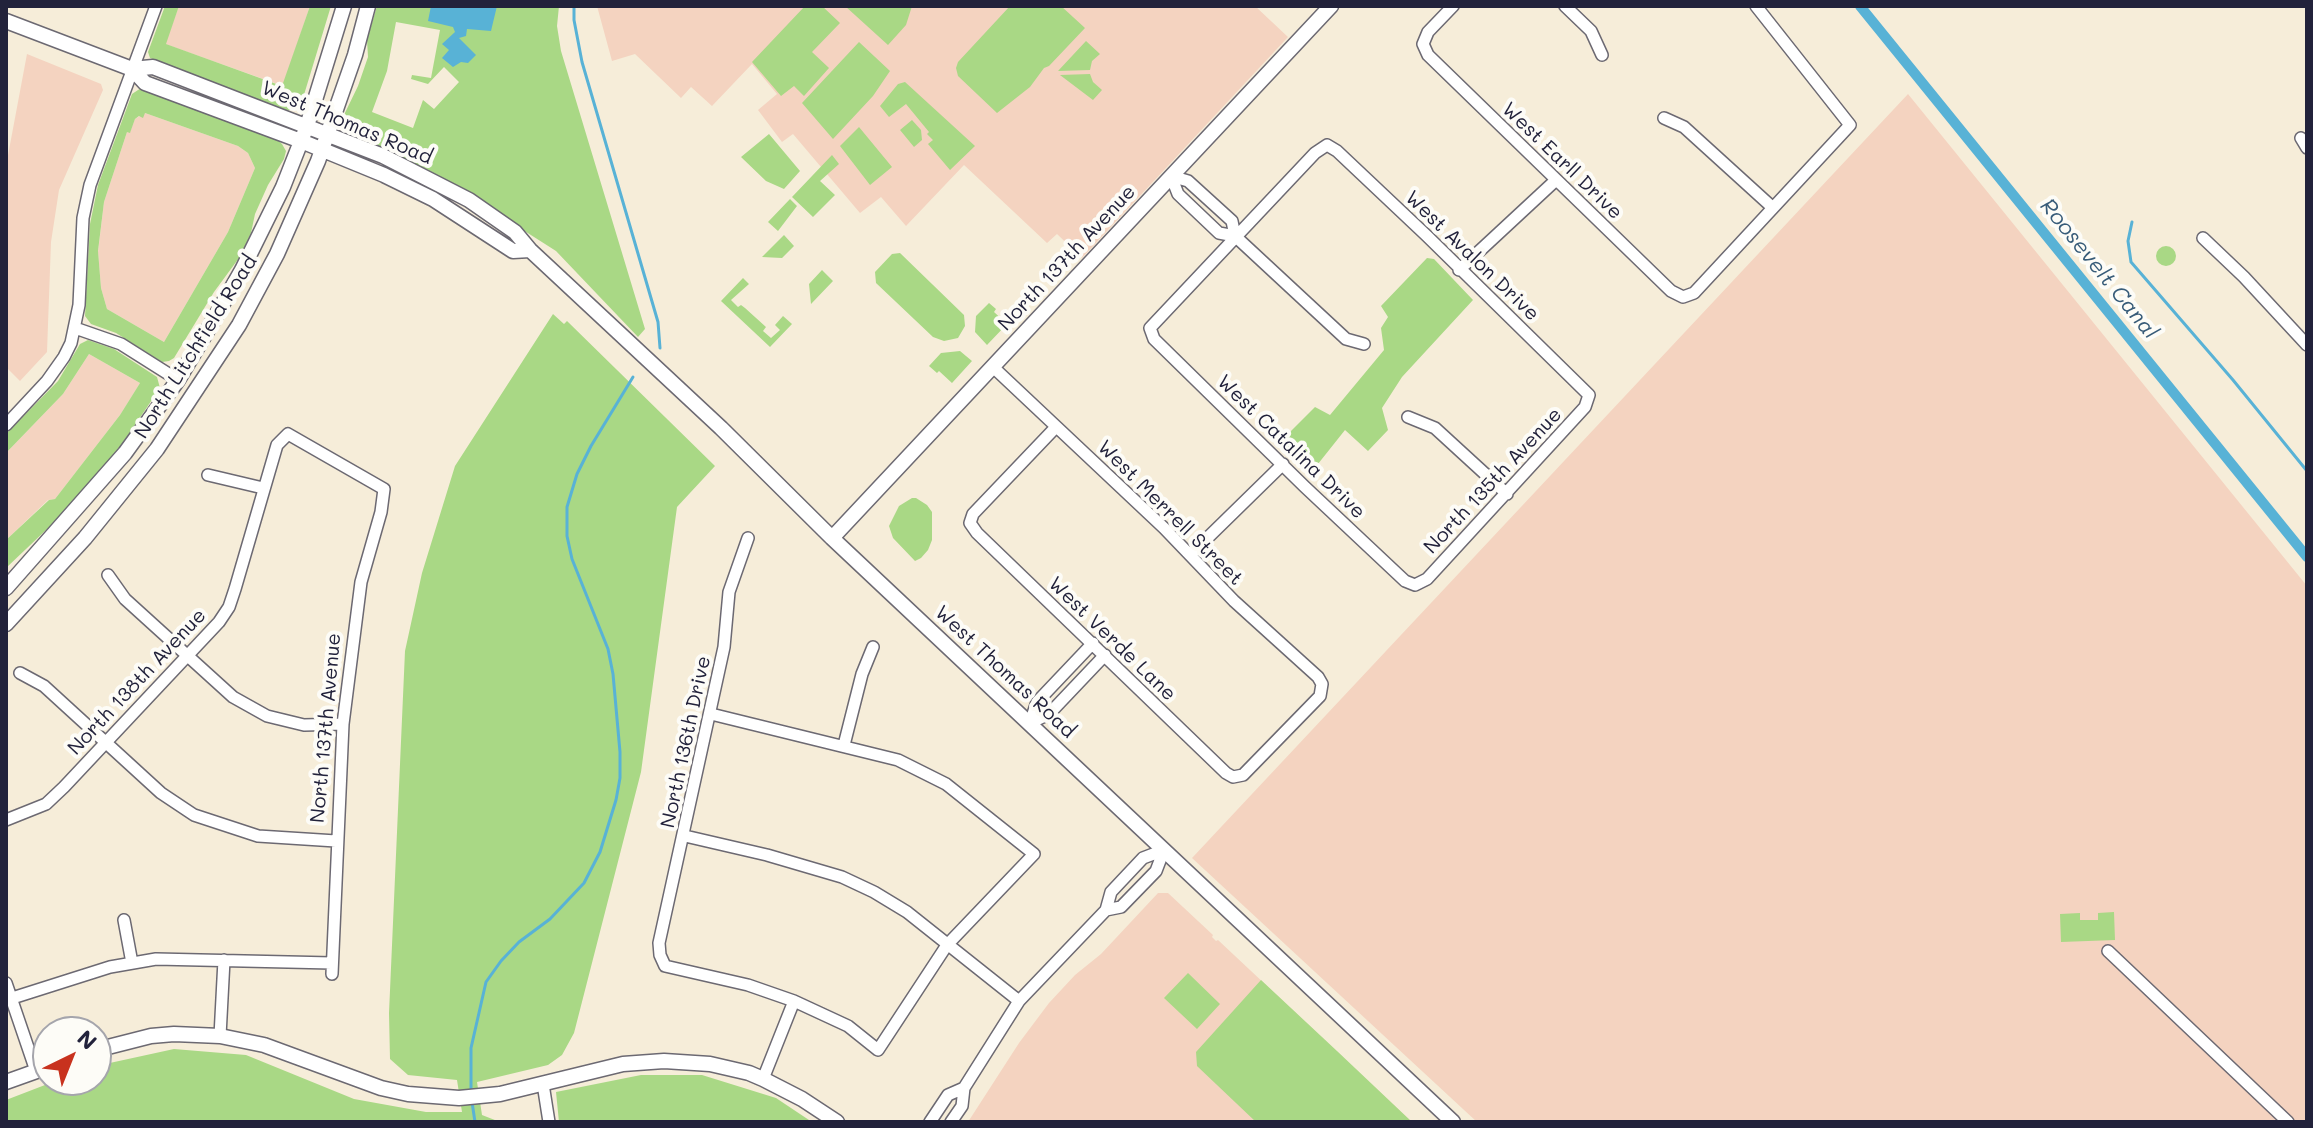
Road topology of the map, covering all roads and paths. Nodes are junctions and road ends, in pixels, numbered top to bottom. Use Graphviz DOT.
graph roads {
  1 [pos="156,6"];
  2 [pos="344,6"];
  3 [pos="368,6"];
  4 [pos="1331,6"];
  5 [pos="1453,6"];
  6 [pos="1565,6"];
  7 [pos="1756,6"];
  8 [pos="6,21"];
  9 [pos="1602,55"];
  10 [pos="132,69"];
  11 [pos="1664,118"];
  12 [pos="307,126"];
  13 [pos="328,134"];
  14 [pos="301,141"];
  15 [pos="323,150"];
  16 [pos="1171,176"];
  17 [pos="1556,180"];
  18 [pos="1772,207"];
  19 [pos="1235,236"];
  20 [pos="2203,238"];
  21 [pos="530,250"];
  22 [pos="1459,270"];
  23 [pos="75,328"];
  24 [pos="1364,344"];
  25 [pos="2307,345"];
  26 [pos="993,367"];
  27 [pos="178,380"];
  28 [pos="1589,395"];
  29 [pos="1408,417"];
  30 [pos="6,425"];
  31 [pos="1056,427"];
  32 [pos="1283,464"];
  33 [pos="208,475"];
  34 [pos="263,488"];
  35 [pos="384,489"];
  36 [pos="1507,494"];
  37 [pos="748,538"];
  38 [pos="832,538"];
  39 [pos="1190,555"];
  40 [pos="108,575"];
  41 [pos="1415,585"];
  42 [pos="6,588"];
  43 [pos="6,624"];
  44 [pos="1093,643"];
  45 [pos="873,647"];
  46 [pos="1105,655"];
  47 [pos="188,658"];
  48 [pos="20,673"];
  49 [pos="711,714"];
  50 [pos="1030,723"];
  51 [pos="343,724"];
  52 [pos="106,743"];
  53 [pos="844,745"];
  54 [pos="1233,777"];
  55 [pos="6,820"];
  56 [pos="685,836"];
  57 [pos="336,841"];
  58 [pos="1164,850"];
  59 [pos="1106,910"];
  60 [pos="124,920"];
  61 [pos="947,945"];
  62 [pos="2108,951"];
  63 [pos="224,960"];
  64 [pos="132,963"];
  65 [pos="6,983"];
  66 [pos="8,999"];
  67 [pos="794,1001"];
  68 [pos="1019,1001"];
  69 [pos="220,1036"];
  70 [pos="112,1046"];
  71 [pos="32,1048"];
  72 [pos="32,1073"];
  73 [pos="763,1079"];
  74 [pos="6,1082"];
  75 [pos="543,1084"];
  76 [pos="964,1088"];
  77 [pos="547,1121"];
  78 [pos="837,1122"];
  79 [pos="930,1122"];
  80 [pos="951,1122"];
  81 [pos="1453,1122"];
  82 [pos="2288,1122"];
  1 -- 10 [label="street"];
  2 -- 12 [label="main road, North Litchfield Road"];
  3 -- 13 [label="main road, North Litchfield Road"];
  4 -- 16 [label="main road, North 137th Avenue"];
  5 -- 17 [label="street, West Earll Drive"];
  6 -- 9 [label="street"];
  7 -- 18 [label="street"];
  8 -- 10 [label="main road, West Thomas Road"];
  10 -- 12 [label="main road, West Thomas Road"];
  10 -- 14 [label="main road, West Thomas Road"];
  10 -- 23 [label="street"];
  11 -- 18 [label="street"];
  12 -- 13 [label="main road, West Thomas Road"];
  12 -- 14 [label="main road, North Litchfield Road"];
  13 -- 15 [label="main road, North Litchfield Road"];
  13 -- 21 [label="main road, West Thomas Road"];
  14 -- 15 [label="main road, West Thomas Road"];
  14 -- 27 [label="main road, North Litchfield Road"];
  15 -- 21 [label="main road, West Thomas Road"];
  15 -- 43 [label="main road, North Litchfield Road"];
  16 -- 19 [label="street"];
  16 -- 26 [label="main road, North 137th Avenue"];
  17 -- 18 [label="street, West Earll Drive"];
  17 -- 22 [label="street"];
  19 -- 22 [label="street, West Avalon Drive"];
  19 -- 24 [label="street"];
  19 -- 32 [label="street, West Catalina Drive"];
  20 -- 25 [label="street"];
  21 -- 38 [label="main road, West Thomas Road"];
  22 -- 28 [label="street, West Avalon Drive"];
  23 -- 27 [label="street"];
  23 -- 30 [label="street"];
  26 -- 31 [label="street, West Merrell Street"];
  26 -- 38 [label="main road, North 137th Avenue"];
  27 -- 42 [label="main road, North Litchfield Road"];
  28 -- 36 [label="street, North 135th Avenue"];
  29 -- 36 [label="street"];
  31 -- 39 [label="street, West Merrell Street"];
  31 -- 44 [label="street, West Verde Lane"];
  32 -- 39 [label="street"];
  32 -- 41 [label="street, West Catalina Drive"];
  33 -- 34 [label="street"];
  34 -- 35 [label="street, North 138th Avenue"];
  34 -- 47 [label="street, North 138th Avenue"];
  35 -- 51 [label="street, North 137th Avenue"];
  36 -- 41 [label="street, North 135th Avenue"];
  37 -- 49 [label="street, North 136th Drive"];
  38 -- 50 [label="main road, West Thomas Road"];
  39 -- 54 [label="street, West Merrell Street"];
  40 -- 47 [label="street"];
  44 -- 46 [label="street, West Verde Lane"];
  44 -- 50 [label="street"];
  45 -- 53 [label="street"];
  46 -- 50 [label="street"];
  46 -- 54 [label="street, West Verde Lane"];
  47 -- 51 [label="street"];
  47 -- 52 [label="street, North 138th Avenue"];
  48 -- 52 [label="street"];
  49 -- 53 [label="street"];
  49 -- 56 [label="street, North 136th Drive"];
  50 -- 58 [label="main road, West Thomas Road"];
  51 -- 57 [label="street, North 137th Avenue"];
  52 -- 55 [label="street, North 138th Avenue"];
  52 -- 57 [label="street"];
  53 -- 61 [label="street"];
  56 -- 61 [label="street"];
  56 -- 67 [label="street, North 136th Drive"];
  57 -- 63 [label="street, North 137th Avenue"];
  58 -- 59 [label="street"];
  58 -- 59 [label="street"];
  58 -- 81 [label="main road, West Thomas Road"];
  59 -- 68 [label="street"];
  60 -- 64 [label="street"];
  61 -- 67 [label="street"];
  61 -- 68 [label="street"];
  62 -- 82 [label="street"];
  63 -- 64 [label="street"];
  63 -- 69 [label="street"];
  64 -- 66 [label="street"];
  65 -- 66 [label="street"];
  66 -- 71 [label="street"];
  67 -- 73 [label="street"];
  68 -- 76 [label="street"];
  69 -- 70 [label="main road"];
  69 -- 75 [label="main road"];
  72 -- 74 [label="main road"];
  73 -- 75 [label="main road"];
  73 -- 78 [label="main road"];
  75 -- 77 [label="street"];
  76 -- 79 [label="street"];
  76 -- 80 [label="street"];
}
